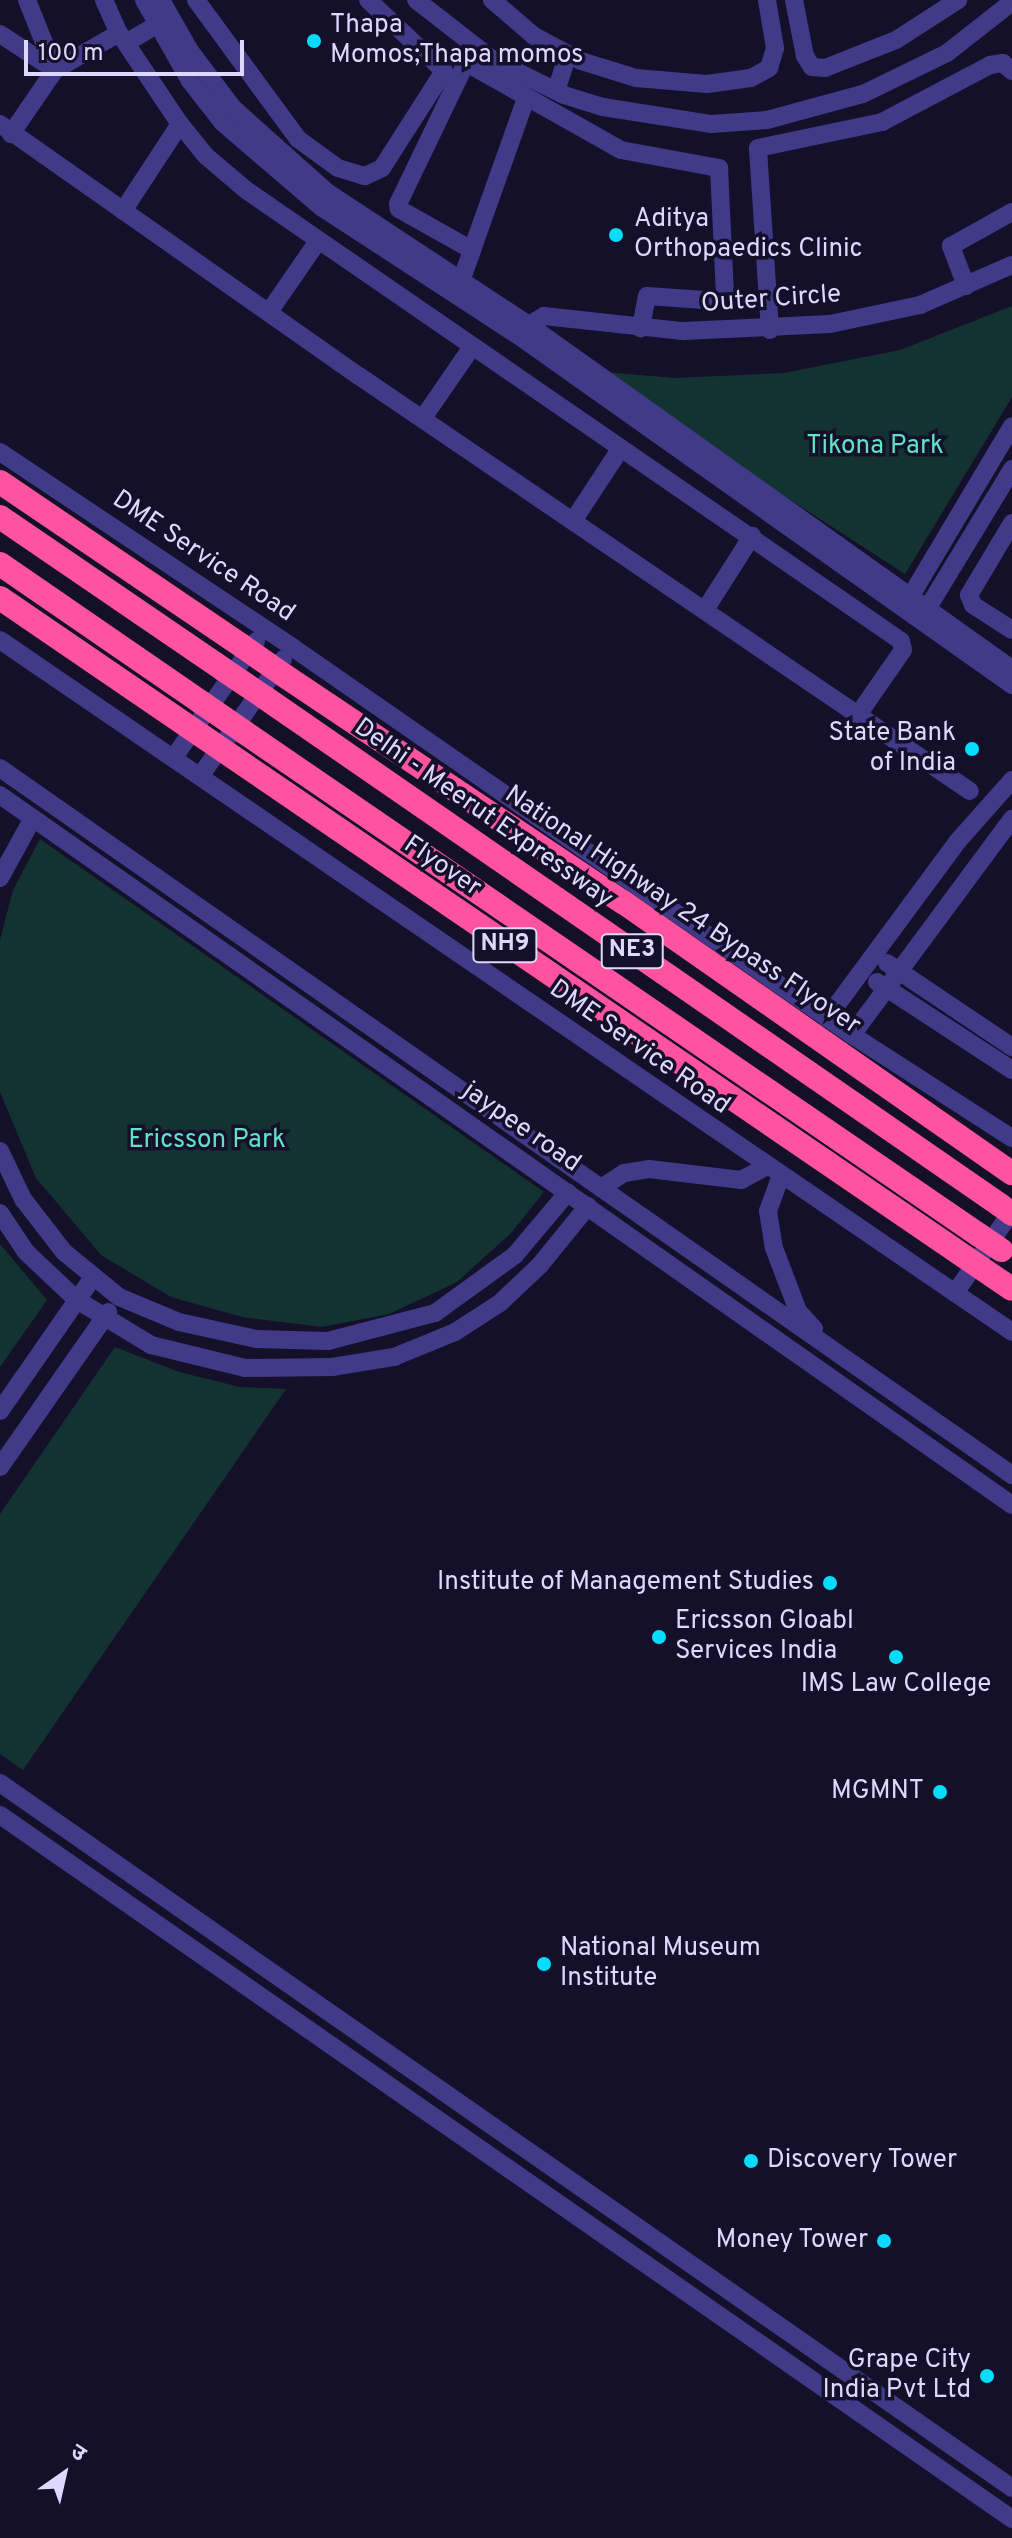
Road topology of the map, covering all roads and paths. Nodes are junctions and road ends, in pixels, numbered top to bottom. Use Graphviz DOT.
graph roads {
  1 [pos="27,0"];
  2 [pos="104,0"];
  3 [pos="144,0"];
  4 [pos="196,0"];
  5 [pos="368,0"];
  6 [pos="416,0"];
  7 [pos="492,0"];
  8 [pos="767,0"];
  9 [pos="794,0"];
  10 [pos="1012,2"];
  11 [pos="951,3"];
  12 [pos="167,23"];
  13 [pos="0,34"];
  14 [pos="122,38"];
  15 [pos="568,55"];
  16 [pos="136,60"];
  17 [pos="55,70"];
  18 [pos="1012,71"];
  19 [pos="556,91"];
  20 [pos="868,92"];
  21 [pos="526,98"];
  22 [pos="882,122"];
  23 [pos="180,124"];
  24 [pos="6,129"];
  25 [pos="123,211"];
  26 [pos="1012,212"];
  27 [pos="318,241"];
  28 [pos="472,250"];
  29 [pos="1012,265"];
  30 [pos="461,281"];
  31 [pos="966,286"];
  32 [pos="269,312"];
  33 [pos="521,328"];
  34 [pos="641,328"];
  35 [pos="770,330"];
  36 [pos="472,347"];
  37 [pos="423,418"];
  38 [pos="1012,426"];
  39 [pos="621,448"];
  40 [pos="0,452"];
  41 [pos="1012,469"];
  42 [pos="0,482"];
  43 [pos="0,517"];
  44 [pos="573,521"];
  45 [pos="1012,523"];
  46 [pos="752,536"];
  47 [pos="0,564"];
  48 [pos="0,598"];
  49 [pos="909,600"];
  50 [pos="705,610"];
  51 [pos="926,612"];
  52 [pos="265,629"];
  53 [pos="1012,630"];
  54 [pos="0,640"];
  55 [pos="292,647"];
  56 [pos="1012,669"];
  57 [pos="1012,685"];
  58 [pos="858,715"];
  59 [pos="174,757"];
  60 [pos="0,768"];
  61 [pos="201,775"];
  62 [pos="1012,780"];
  63 [pos="970,791"];
  64 [pos="3,804"];
  65 [pos="33,818"];
  66 [pos="1012,819"];
  67 [pos="0,878"];
  68 [pos="875,955"];
  69 [pos="896,970"];
  70 [pos="863,971"];
  71 [pos="884,987"];
  72 [pos="324,995"];
  73 [pos="312,1014"];
  74 [pos="827,1018"];
  75 [pos="852,1035"];
  76 [pos="1012,1047"];
  77 [pos="1012,1070"];
  78 [pos="1012,1138"];
  79 [pos="0,1151"];
  80 [pos="772,1172"];
  81 [pos="1012,1173"];
  82 [pos="601,1188"];
  83 [pos="568,1192"];
  84 [pos="588,1206"];
  85 [pos="1008,1210"];
  86 [pos="0,1213"];
  87 [pos="1006,1254"];
  88 [pos="93,1277"];
  89 [pos="1012,1289"];
  90 [pos="955,1293"];
  91 [pos="119,1297"];
  92 [pos="77,1300"];
  93 [pos="103,1320"];
  94 [pos="1012,1332"];
  95 [pos="833,1351"];
  96 [pos="0,1411"];
  97 [pos="0,1467"];
  98 [pos="1012,1475"];
  99 [pos="1012,1505"];
  100 [pos="0,1783"];
  101 [pos="0,1815"];
  102 [pos="1012,2488"];
  103 [pos="1012,2519"];
  1 -- 17 [label="street"];
  2 -- 14 [label="street"];
  3 -- 12 [label="street"];
  4 -- 5 [label="street"];
  6 -- 19 [label="street"];
  7 -- 15 [label="street"];
  8 -- 15 [label="street"];
  9 -- 11 [label="street"];
  10 -- 20 [label="street"];
  12 -- 14 [label="street"];
  12 -- 16 [label="street"];
  12 -- 30 [label="street"];
  12 -- 33 [label="street"];
  13 -- 17 [label="street"];
  14 -- 16 [label="street"];
  14 -- 17 [label="street"];
  15 -- 19 [label="street"];
  16 -- 23 [label="street"];
  17 -- 24 [label="street"];
  18 -- 22 [label="street"];
  19 -- 20 [label="street"];
  20 -- 22 [label="street"];
  21 -- 28 [label="street"];
  21 -- 28 [label="street"];
  21 -- 34 [label="street"];
  22 -- 35 [label="street"];
  23 -- 25 [label="street"];
  23 -- 27 [label="street"];
  24 -- 25 [label="street"];
  25 -- 32 [label="street"];
  26 -- 31 [label="street"];
  27 -- 32 [label="street"];
  27 -- 36 [label="street"];
  28 -- 30 [label="street"];
  29 -- 31 [label="street, Outer Circle"];
  30 -- 33 [label="street"];
  31 -- 35 [label="street, Outer Circle"];
  32 -- 37 [label="street"];
  33 -- 34 [label="street, Outer Circle"];
  33 -- 49 [label="street"];
  34 -- 35 [label="street, Outer Circle"];
  36 -- 37 [label="street"];
  36 -- 39 [label="street"];
  37 -- 44 [label="street"];
  38 -- 49 [label="street"];
  39 -- 44 [label="street"];
  39 -- 46 [label="street"];
  40 -- 52 [label="street, DME Service Road"];
  41 -- 51 [label="street"];
  42 -- 81 [label="highway, National Highway 24 Bypass Flyover, bridge"];
  43 -- 85 [label="highway, Delhi - Meerut Expressway / NE3, bridge"];
  44 -- 50 [label="street"];
  45 -- 53 [label="street"];
  46 -- 50 [label="street"];
  46 -- 58 [label="street"];
  47 -- 87 [label="highway, NE3, bridge"];
  48 -- 89 [label="highway, Flyover / NH9, bridge"];
  49 -- 51 [label="street"];
  50 -- 58 [label="street"];
  51 -- 56 [label="street"];
  51 -- 57 [label="street"];
  52 -- 55 [label="street, DME Service Road"];
  52 -- 59 [label="street"];
  54 -- 59 [label="street, DME Service Road"];
  55 -- 61 [label="street"];
  55 -- 74 [label="street, DME Service Road"];
  58 -- 63 [label="street"];
  59 -- 61 [label="street, DME Service Road"];
  60 -- 72 [label="street"];
  61 -- 80 [label="street, DME Service Road"];
  62 -- 68 [label="street"];
  64 -- 65 [label="street, jaypee road"];
  65 -- 67 [label="street"];
  65 -- 73 [label="street, jaypee road"];
  66 -- 69 [label="street"];
  68 -- 69 [label="street"];
  68 -- 70 [label="street"];
  69 -- 71 [label="street"];
  69 -- 76 [label="street"];
  70 -- 71 [label="street"];
  70 -- 74 [label="street"];
  71 -- 75 [label="street"];
  71 -- 77 [label="street"];
  72 -- 73 [label="street"];
  72 -- 82 [label="street"];
  73 -- 83 [label="street, jaypee road"];
  74 -- 75 [label="street, DME Service Road"];
  75 -- 78 [label="street, DME Service Road"];
  79 -- 88 [label="street"];
  80 -- 82 [label="street"];
  80 -- 90 [label="street, DME Service Road"];
  80 -- 95 [label="street"];
  82 -- 95 [label="street"];
  83 -- 84 [label="street, jaypee road"];
  83 -- 91 [label="street"];
  84 -- 93 [label="street"];
  84 -- 99 [label="street, jaypee road"];
  85 -- 90 [label="street"];
  86 -- 92 [label="street"];
  88 -- 91 [label="street"];
  88 -- 92 [label="street"];
  90 -- 94 [label="street, DME Service Road"];
  91 -- 93 [label="street"];
  92 -- 93 [label="street"];
  92 -- 96 [label="street"];
  93 -- 97 [label="street"];
  95 -- 98 [label="street"];
  100 -- 102 [label="street"];
  101 -- 103 [label="street"];
}
